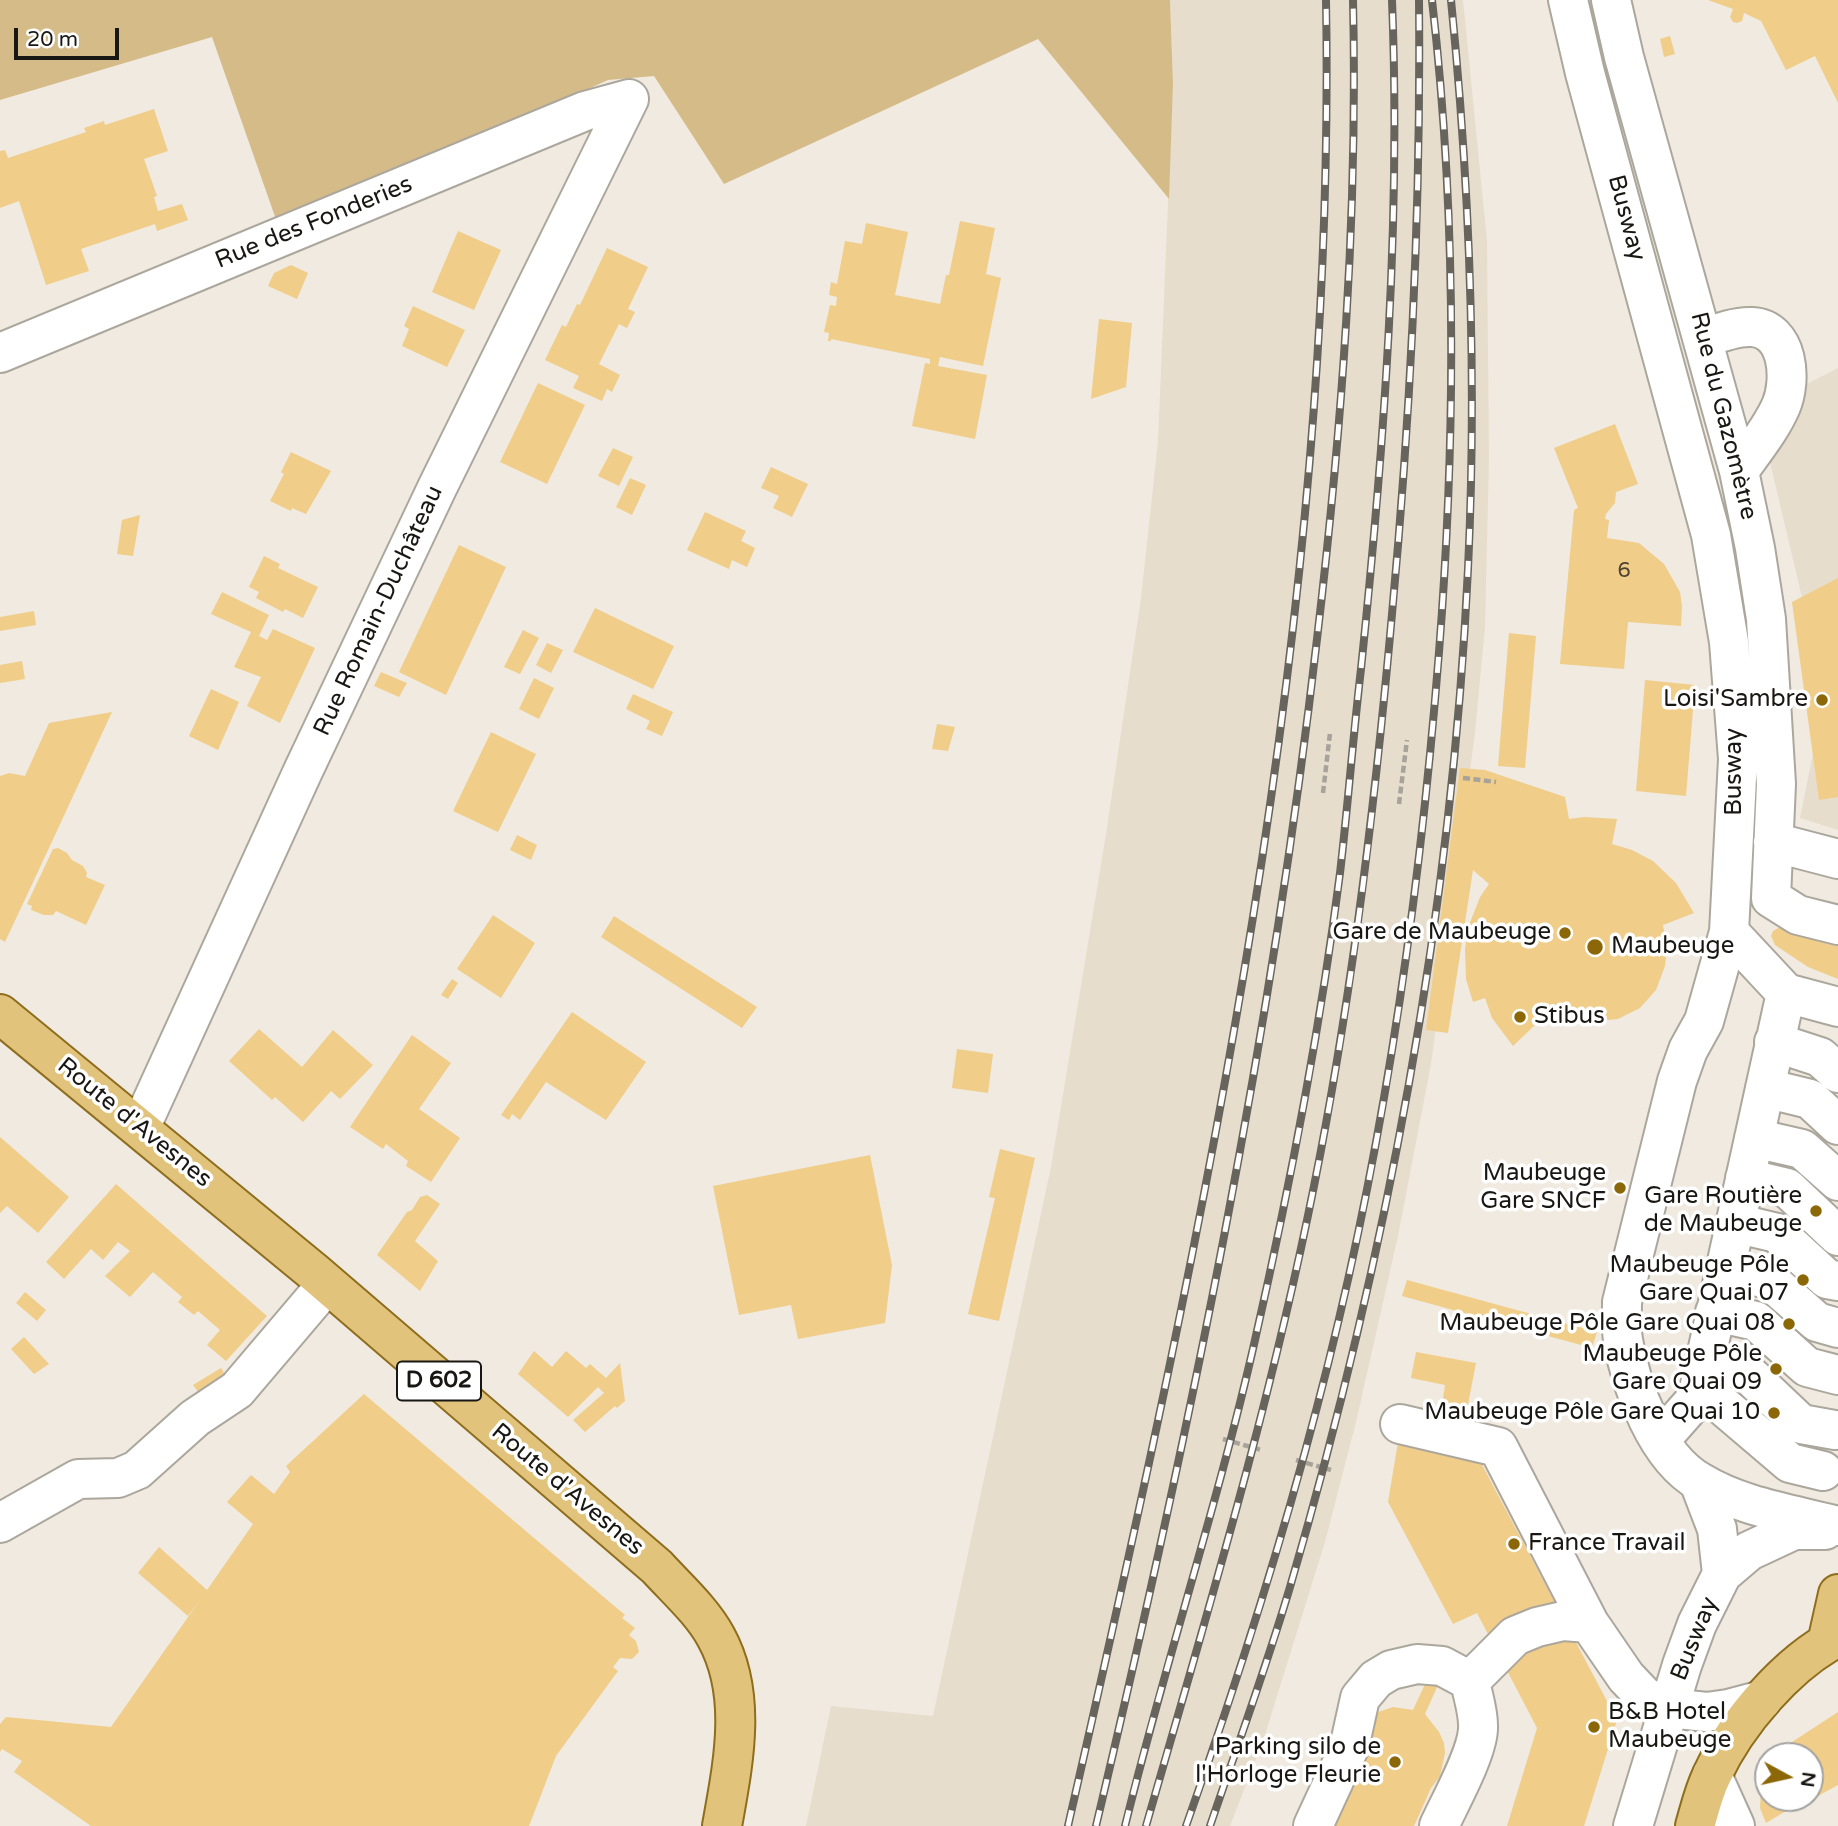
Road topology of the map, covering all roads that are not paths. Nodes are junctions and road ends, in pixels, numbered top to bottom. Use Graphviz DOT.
graph roads {
  1 [pos="1568,0"];
  2 [pos="1611,0"];
  3 [pos="629,99"];
  4 [pos="1704,338"];
  5 [pos="0,353"];
  6 [pos="1740,471"];
  7 [pos="1773,842"];
  8 [pos="1838,859"];
  9 [pos="1838,925"];
  10 [pos="1729,932"];
  11 [pos="1786,993"];
  12 [pos="1838,1007"];
  13 [pos="0,1014"];
  14 [pos="1774,1042"];
  15 [pos="1838,1073"];
  16 [pos="1765,1088"];
  17 [pos="1838,1125"];
  18 [pos="140,1128"];
  19 [pos="1754,1138"];
  20 [pos="1745,1178"];
  21 [pos="1838,1181"];
  22 [pos="1735,1223"];
  23 [pos="1838,1236"];
  24 [pos="1725,1270"];
  25 [pos="1838,1282"];
  26 [pos="327,1284"];
  27 [pos="1715,1312"];
  28 [pos="1838,1328"];
  29 [pos="1838,1375"];
  30 [pos="1700,1380"];
  31 [pos="1400,1424"];
  32 [pos="1836,1424"];
  33 [pos="1660,1440"];
  34 [pos="1824,1471"];
  35 [pos="1699,1482"];
  36 [pos="1838,1518"];
  37 [pos="0,1523"];
  38 [pos="1838,1528"];
  39 [pos="1722,1574"];
  40 [pos="1838,1594"];
  41 [pos="1589,1623"];
  42 [pos="1832,1640"];
  43 [pos="1470,1681"];
  44 [pos="1762,1700"];
  45 [pos="1668,1708"];
  46 [pos="1712,1774"];
  47 [pos="722,1826"];
  48 [pos="1313,1826"];
  49 [pos="1439,1826"];
  50 [pos="1633,1826"];
  51 [pos="1695,1826"];
  52 [pos="1735,1826"];
  1 -- 10 [label="street, Busway"];
  2 -- 4 [label="street, Rue du Gazomètre"];
  3 -- 5 [label="street, Rue des Fonderies"];
  3 -- 18 [label="street, Rue Romain-Duchâteau"];
  4 -- 6 [label="street, Rue du Gazomètre"];
  4 -- 6 [label="street"];
  6 -- 7 [label="street, Rue du Gazomètre"];
  7 -- 8 [label="street"];
  7 -- 9 [label="street, Rue du Gazomètre"];
  10 -- 11 [label="street"];
  10 -- 33 [label="street, Busway"];
  11 -- 12 [label="street"];
  11 -- 14 [label="street"];
  13 -- 18 [label="main road, Route d'Avesnes / D 602"];
  14 -- 15 [label="street"];
  14 -- 16 [label="street"];
  16 -- 17 [label="street"];
  16 -- 19 [label="street"];
  18 -- 26 [label="main road, Route d'Avesnes / D 602"];
  19 -- 20 [label="street"];
  19 -- 21 [label="street"];
  20 -- 22 [label="street"];
  20 -- 23 [label="street"];
  22 -- 24 [label="street"];
  22 -- 25 [label="street"];
  24 -- 27 [label="street"];
  24 -- 28 [label="street"];
  26 -- 37 [label="street"];
  26 -- 47 [label="main road, Route d'Avesnes / D 602"];
  27 -- 29 [label="street"];
  27 -- 30 [label="street"];
  30 -- 32 [label="street"];
  30 -- 33 [label="street"];
  30 -- 34 [label="street"];
  31 -- 41 [label="street"];
  32 -- 34 [label="street"];
  33 -- 35 [label="street, Busway"];
  34 -- 36 [label="street"];
  35 -- 38 [label="street, Busway"];
  35 -- 39 [label="street, Busway"];
  38 -- 39 [label="street, Busway"];
  39 -- 45 [label="street, Busway"];
  40 -- 42 [label="main road"];
  41 -- 43 [label="street"];
  41 -- 45 [label="street"];
  42 -- 44 [label="main road"];
  43 -- 48 [label="street"];
  43 -- 49 [label="street"];
  44 -- 45 [label="street"];
  44 -- 46 [label="main road"];
  45 -- 50 [label="street, Busway"];
  46 -- 51 [label="main road"];
  46 -- 52 [label="street"];
}
